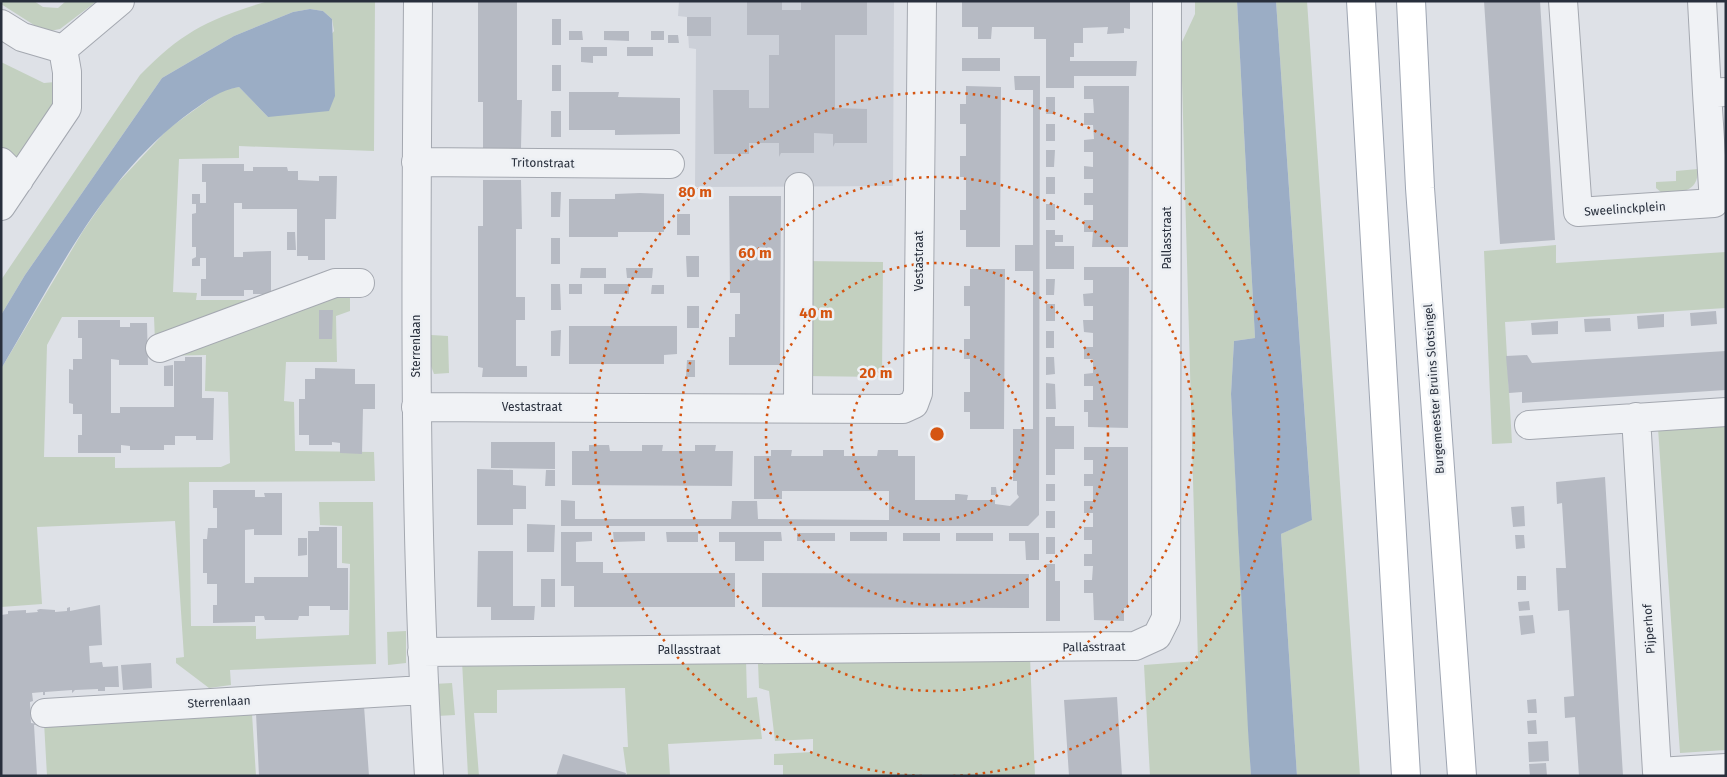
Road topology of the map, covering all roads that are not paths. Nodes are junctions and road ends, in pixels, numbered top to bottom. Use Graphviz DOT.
graph roads {
  1 [pos="120,1"];
  2 [pos="418,1"];
  3 [pos="922,1"];
  4 [pos="1167,1"];
  5 [pos="1361,1"];
  6 [pos="1411,1"];
  7 [pos="1563,1"];
  8 [pos="1702,1"];
  9 [pos="11,30"];
  10 [pos="63,49"];
  11 [pos="1717,92"];
  12 [pos="416,162"];
  13 [pos="670,164"];
  14 [pos="10,171"];
  15 [pos="799,186"];
  16 [pos="1,206"];
  17 [pos="360,283"];
  18 [pos="160,348"];
  19 [pos="416,407"];
  20 [pos="798,407"];
  21 [pos="1726,412"];
  22 [pos="1636,417"];
  23 [pos="1529,425"];
  24 [pos="422,652"];
  25 [pos="424,690"];
  26 [pos="45,713"];
  27 [pos="1726,768"];
  28 [pos="428,776"];
  29 [pos="1406,776"];
  30 [pos="1462,776"];
  1 -- 10 [label="street"];
  2 -- 12 [label="street, Sterrenlaan"];
  3 -- 20 [label="street, Vestastraat"];
  4 -- 24 [label="street, Pallasstraat"];
  5 -- 29 [label="main road"];
  6 -- 30 [label="main road, Burgemeester Bruins Slotsingel"];
  7 -- 11 [label="street, Sweelinckplein"];
  8 -- 11 [label="street, Sweelinckplein"];
  9 -- 10 [label="street"];
  10 -- 14 [label="street"];
  12 -- 13 [label="street, Tritonstraat"];
  12 -- 19 [label="street, Sterrenlaan"];
  14 -- 16 [label="street"];
  15 -- 20 [label="street"];
  17 -- 18 [label="street"];
  19 -- 20 [label="street, Vestastraat"];
  19 -- 24 [label="street, Sterrenlaan"];
  21 -- 22 [label="street"];
  22 -- 23 [label="street"];
  22 -- 27 [label="street, Pijperhof"];
  24 -- 25 [label="street, Sterrenlaan"];
  25 -- 26 [label="street, Sterrenlaan"];
  25 -- 28 [label="street, Sterrenlaan"];
}
